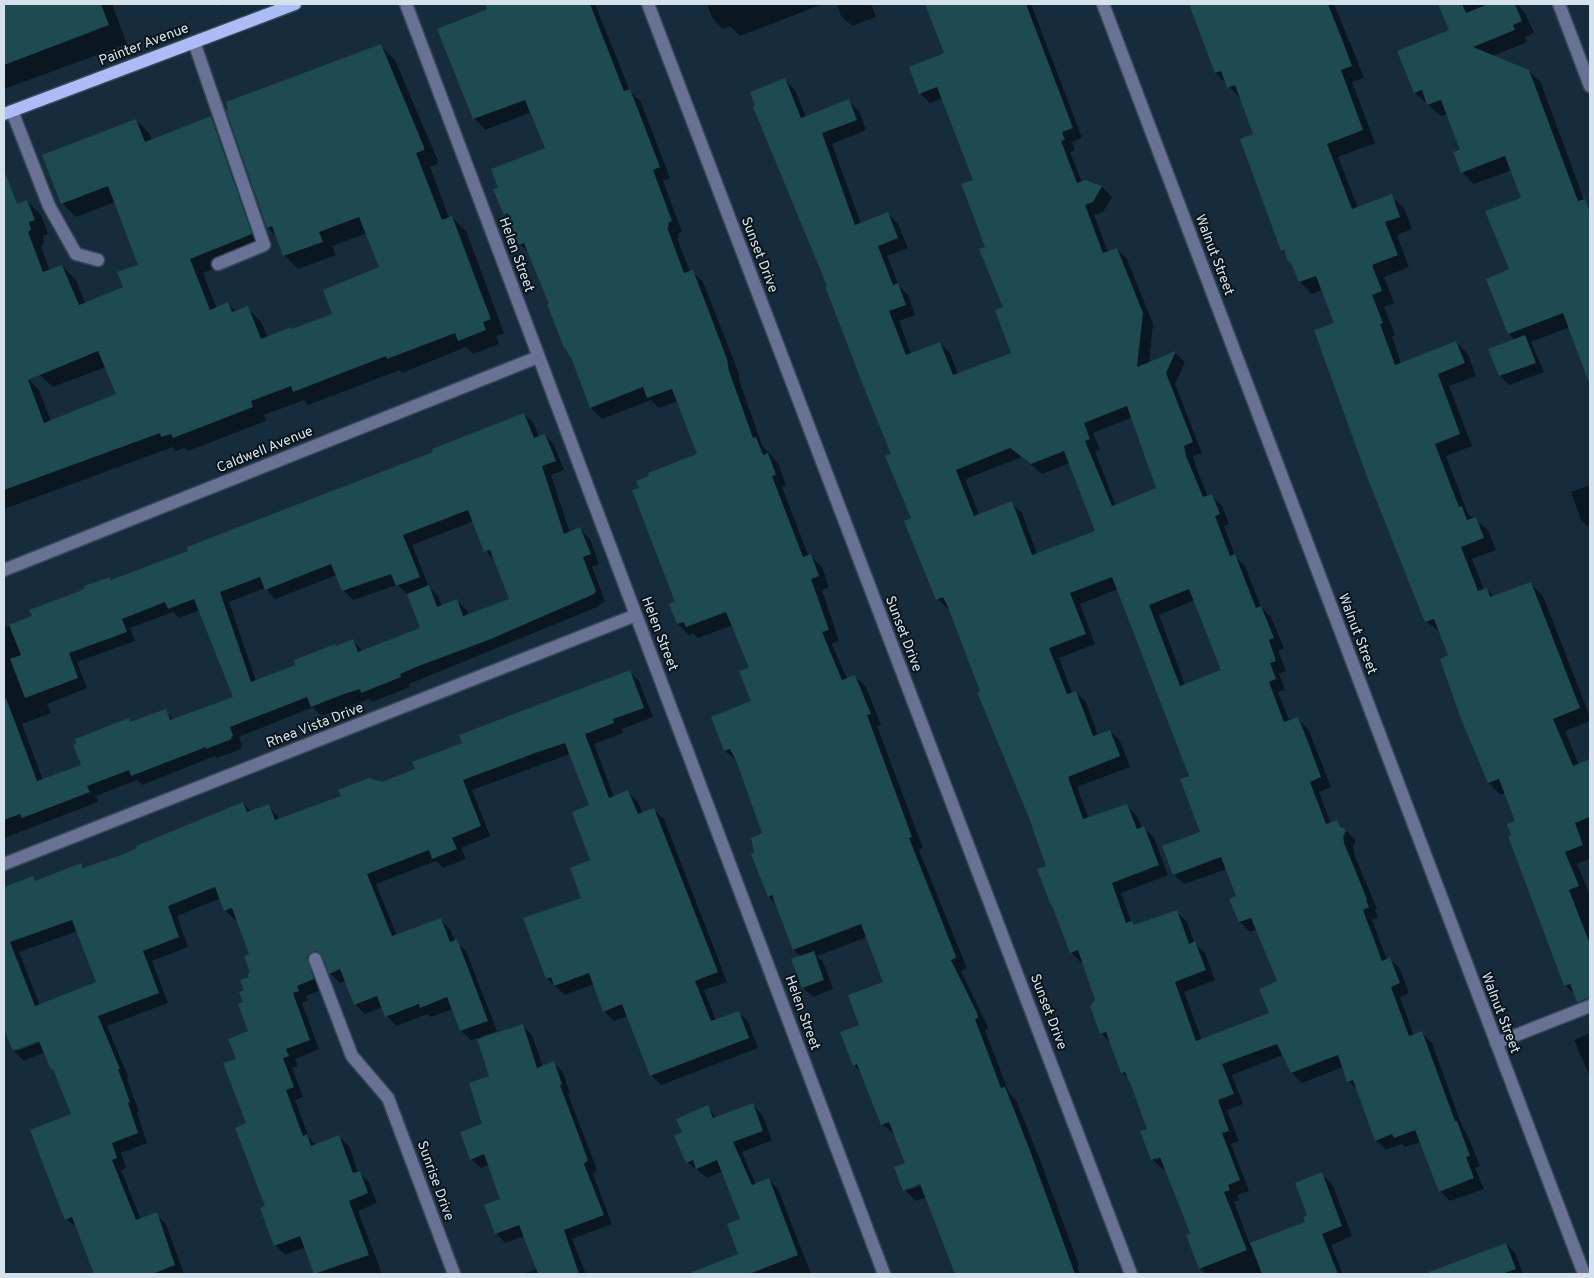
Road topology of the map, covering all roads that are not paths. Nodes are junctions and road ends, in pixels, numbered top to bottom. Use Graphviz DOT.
graph roads {
  1 [pos="295,4"];
  2 [pos="406,4"];
  3 [pos="648,4"];
  4 [pos="1102,4"];
  5 [pos="1559,4"];
  6 [pos="194,42"];
  7 [pos="1590,86"];
  8 [pos="8,113"];
  9 [pos="98,260"];
  10 [pos="218,264"];
  11 [pos="538,357"];
  12 [pos="4,570"];
  13 [pos="636,615"];
  14 [pos="4,864"];
  15 [pos="315,959"];
  16 [pos="1590,1006"];
  17 [pos="1496,1043"];
  18 [pos="454,1274"];
  19 [pos="884,1274"];
  20 [pos="1131,1274"];
  21 [pos="1584,1274"];
  1 -- 6 [label="main road, Painter Avenue"];
  2 -- 11 [label="street, Helen Street"];
  3 -- 20 [label="street, Sunset Drive"];
  4 -- 17 [label="street, Walnut Street"];
  5 -- 7 [label="street"];
  6 -- 8 [label="main road, Painter Avenue"];
  6 -- 10 [label="street"];
  8 -- 9 [label="street"];
  11 -- 12 [label="street, Caldwell Avenue"];
  11 -- 13 [label="street, Helen Street"];
  13 -- 14 [label="street, Rhea Vista Drive"];
  13 -- 19 [label="street, Helen Street"];
  15 -- 18 [label="street, Sunrise Drive"];
  16 -- 17 [label="street"];
  17 -- 21 [label="street, Walnut Street"];
}
